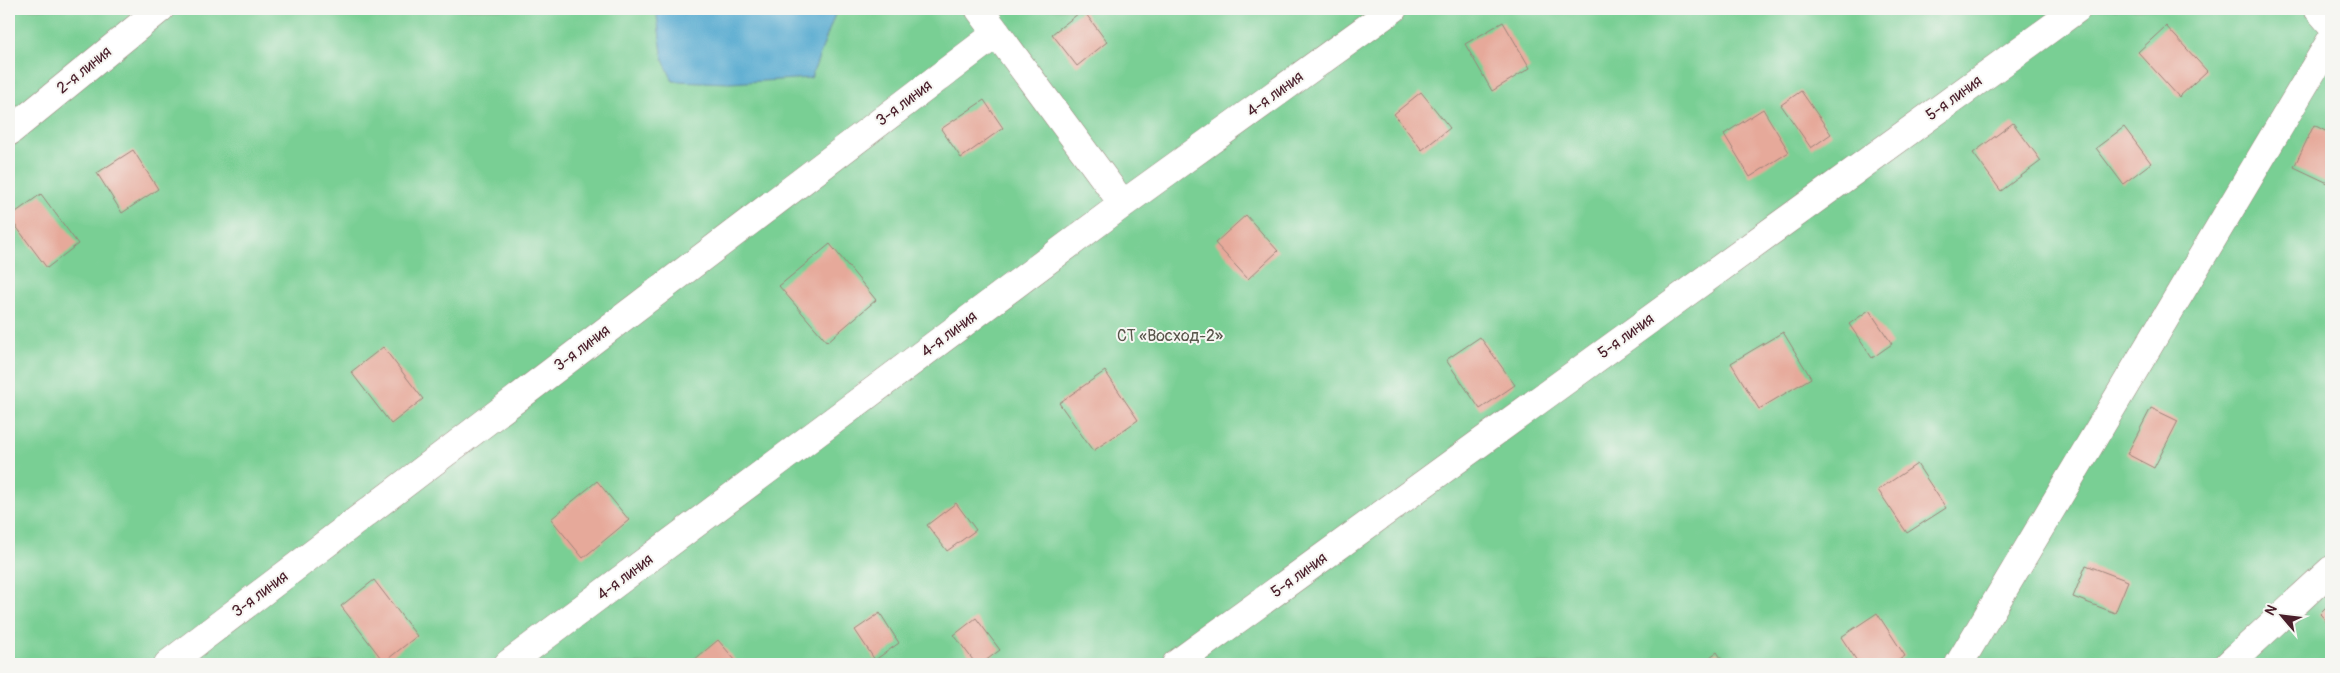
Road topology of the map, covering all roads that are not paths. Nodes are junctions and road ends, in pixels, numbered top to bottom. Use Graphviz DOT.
graph roads {
  1 [pos="160,9"];
  2 [pos="979,9"];
  3 [pos="1393,9"];
  4 [pos="2077,9"];
  5 [pos="2318,9"];
  6 [pos="2331,24"];
  7 [pos="997,33"];
  8 [pos="2331,40"];
  9 [pos="9,132"];
  10 [pos="1123,204"];
  11 [pos="2331,570"];
  12 [pos="168,664"];
  13 [pos="508,664"];
  14 [pos="1176,664"];
  15 [pos="1959,664"];
  16 [pos="2229,664"];
  1 -- 9 [label="street, 2-я линия"];
  2 -- 7 [label="street"];
  3 -- 10 [label="street, 4-я линия"];
  4 -- 14 [label="street, 5-я линия"];
  5 -- 6 [label="street"];
  7 -- 10 [label="street"];
  7 -- 12 [label="street, 3-я линия"];
  8 -- 15 [label="street"];
  10 -- 13 [label="street, 4-я линия"];
  11 -- 16 [label="street"];
}
